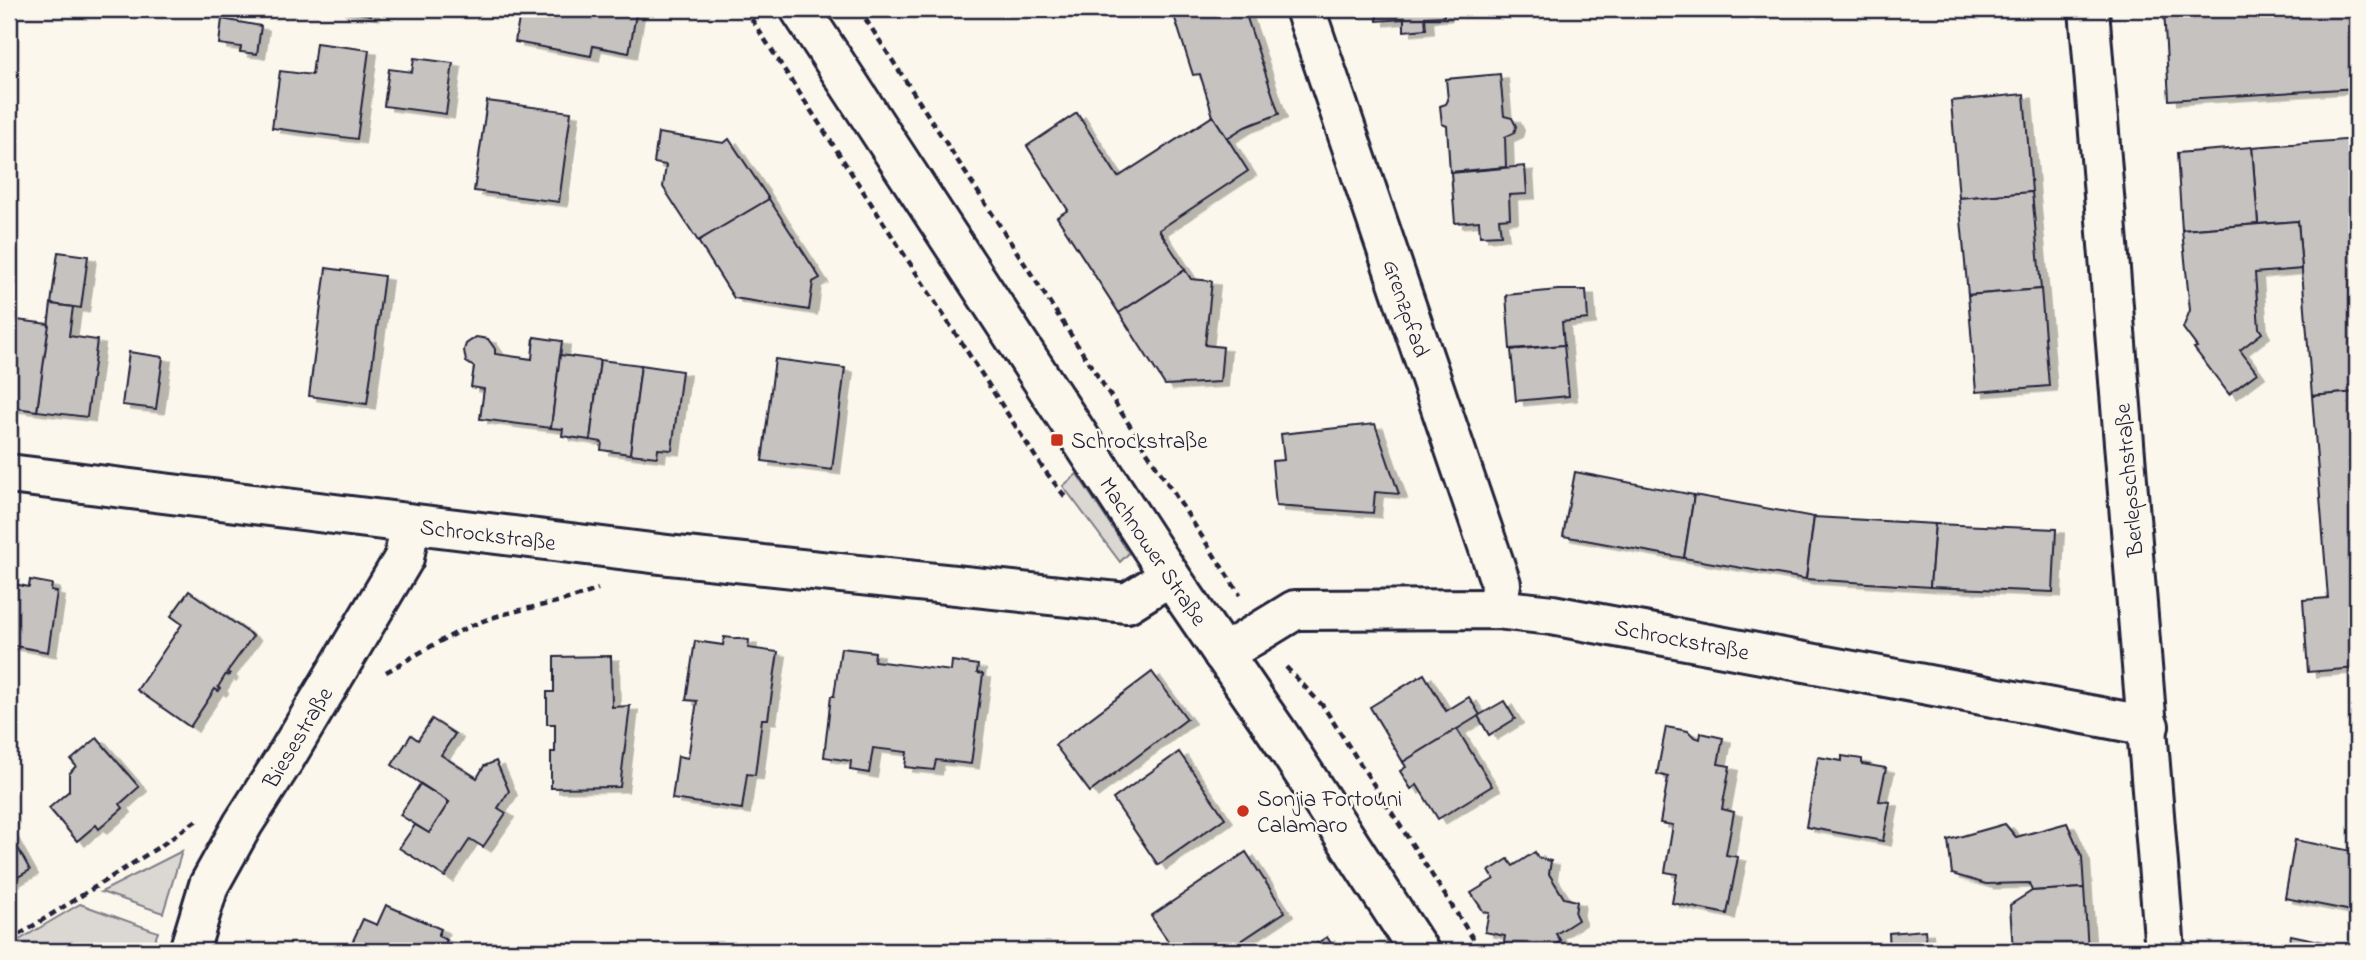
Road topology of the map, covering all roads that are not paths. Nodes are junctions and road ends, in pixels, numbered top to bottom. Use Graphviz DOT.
graph roads {
  1 [pos="800,9"];
  2 [pos="1305,9"];
  3 [pos="2090,9"];
  4 [pos="9,474"];
  5 [pos="410,525"];
  6 [pos="1170,576"];
  7 [pos="1496,609"];
  8 [pos="1223,654"];
  9 [pos="2149,726"];
  10 [pos="188,951"];
  11 [pos="1419,951"];
  12 [pos="2165,951"];
  1 -- 6 [label="street, Machnower Straße"];
  2 -- 7 [label="street, Grenzpfad"];
  3 -- 9 [label="street, Berlepschstraße"];
  4 -- 5 [label="street, Schrockstraße"];
  5 -- 6 [label="street, Schrockstraße"];
  5 -- 10 [label="street, Biesestraße"];
  6 -- 8 [label="street, Machnower Straße"];
  7 -- 8 [label="street, Schrockstraße"];
  7 -- 9 [label="street, Schrockstraße"];
  8 -- 11 [label="street, Machnower Straße"];
  9 -- 12 [label="street, Berlepschstraße"];
}
